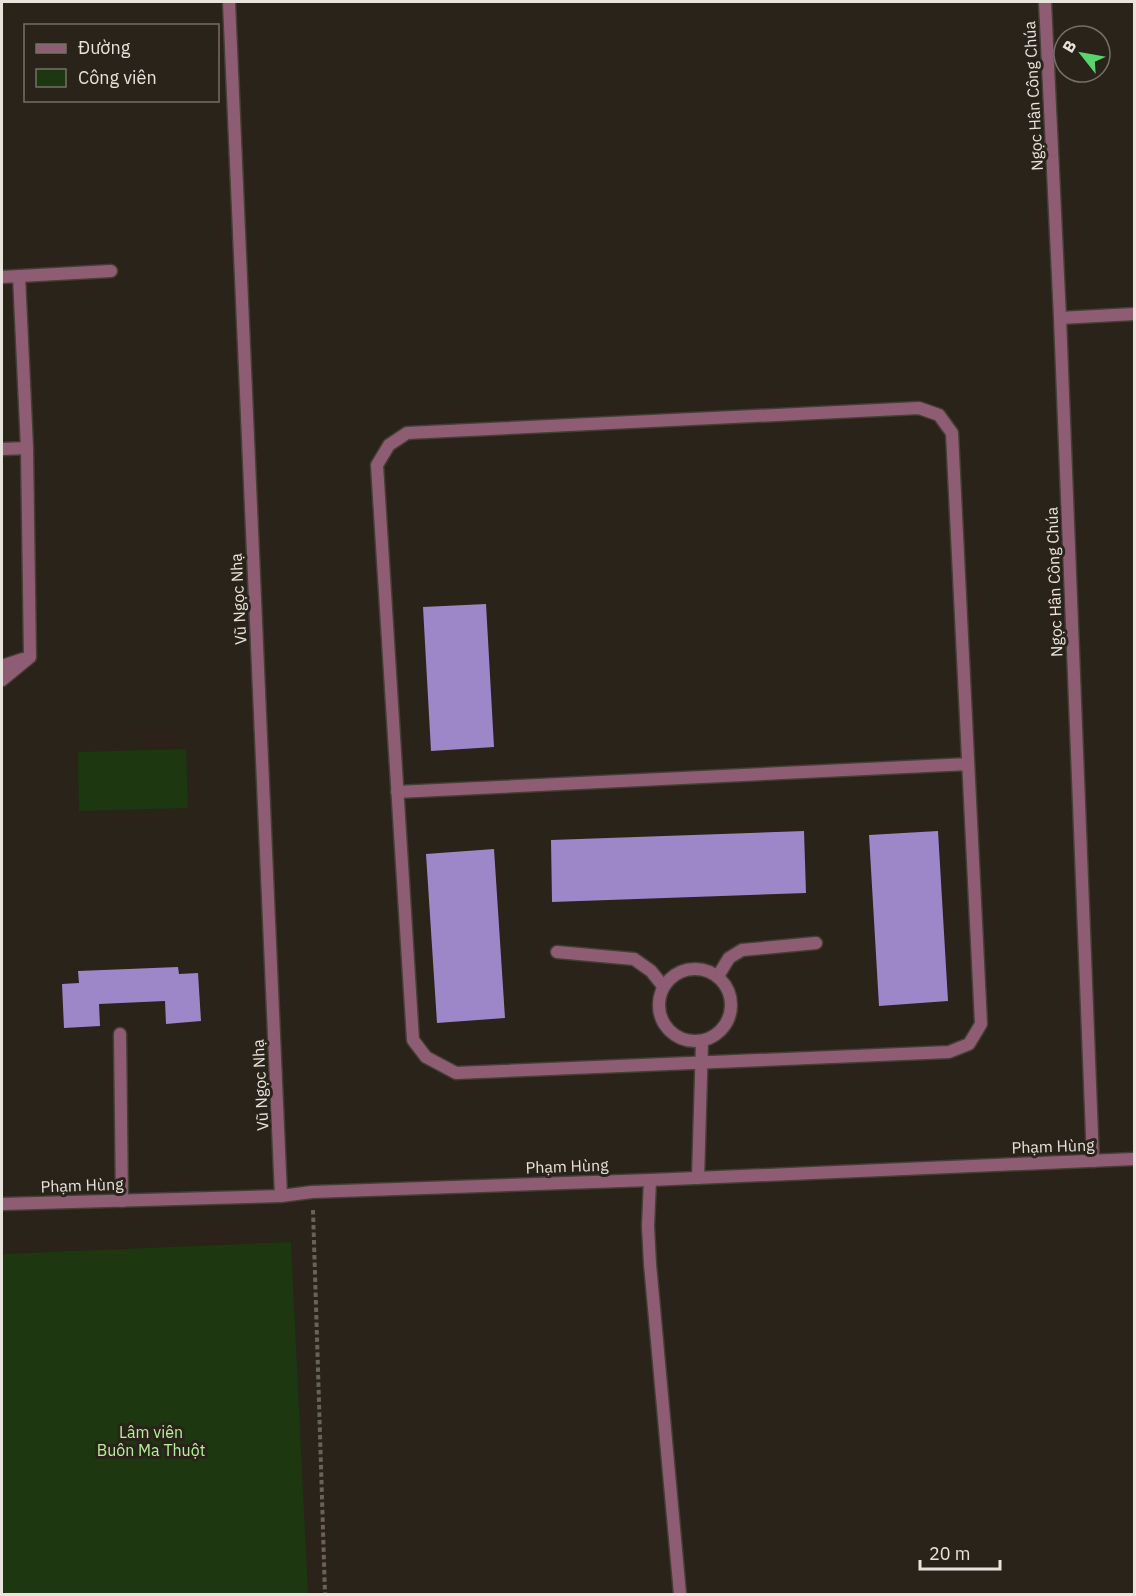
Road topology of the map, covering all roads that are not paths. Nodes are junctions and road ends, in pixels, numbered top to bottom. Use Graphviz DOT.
graph roads {
  1 [pos="229,2"];
  2 [pos="1045,2"];
  3 [pos="111,271"];
  4 [pos="19,276"];
  5 [pos="2,277"];
  6 [pos="1134,314"];
  7 [pos="1060,318"];
  8 [pos="27,448"];
  9 [pos="2,449"];
  10 [pos="30,657"];
  11 [pos="2,666"];
  12 [pos="2,680"];
  13 [pos="968,764"];
  14 [pos="397,792"];
  15 [pos="816,943"];
  16 [pos="557,952"];
  17 [pos="718,976"];
  18 [pos="663,986"];
  19 [pos="120,1034"];
  20 [pos="702,1042"];
  21 [pos="702,1063"];
  22 [pos="1134,1159"];
  23 [pos="1093,1161"];
  24 [pos="698,1178"];
  25 [pos="650,1180"];
  26 [pos="281,1196"];
  27 [pos="122,1201"];
  28 [pos="2,1204"];
  29 [pos="680,1594"];
  1 -- 26 [label="street, Vũ Ngọc Nhạ"];
  2 -- 7 [label="street, Ngọc Hân Công Chúa"];
  3 -- 4 [label="street"];
  4 -- 5 [label="street"];
  4 -- 8 [label="street"];
  6 -- 7 [label="street"];
  7 -- 23 [label="street, Ngọc Hân Công Chúa"];
  8 -- 9 [label="street"];
  8 -- 10 [label="street"];
  10 -- 11 [label="street"];
  10 -- 12 [label="street"];
  13 -- 14 [label="street"];
  13 -- 14 [label="street"];
  13 -- 21 [label="street"];
  14 -- 21 [label="street"];
  15 -- 17 [label="street"];
  16 -- 18 [label="street"];
  17 -- 18 [label="street"];
  17 -- 20 [label="street"];
  18 -- 20 [label="street"];
  19 -- 27 [label="street"];
  20 -- 21 [label="street"];
  21 -- 24 [label="street"];
  22 -- 23 [label="street, Phạm Hùng"];
  23 -- 24 [label="street, Phạm Hùng"];
  24 -- 25 [label="street, Phạm Hùng"];
  25 -- 26 [label="street, Phạm Hùng"];
  25 -- 29 [label="street"];
  26 -- 27 [label="street, Phạm Hùng"];
  27 -- 28 [label="street, Phạm Hùng"];
}
